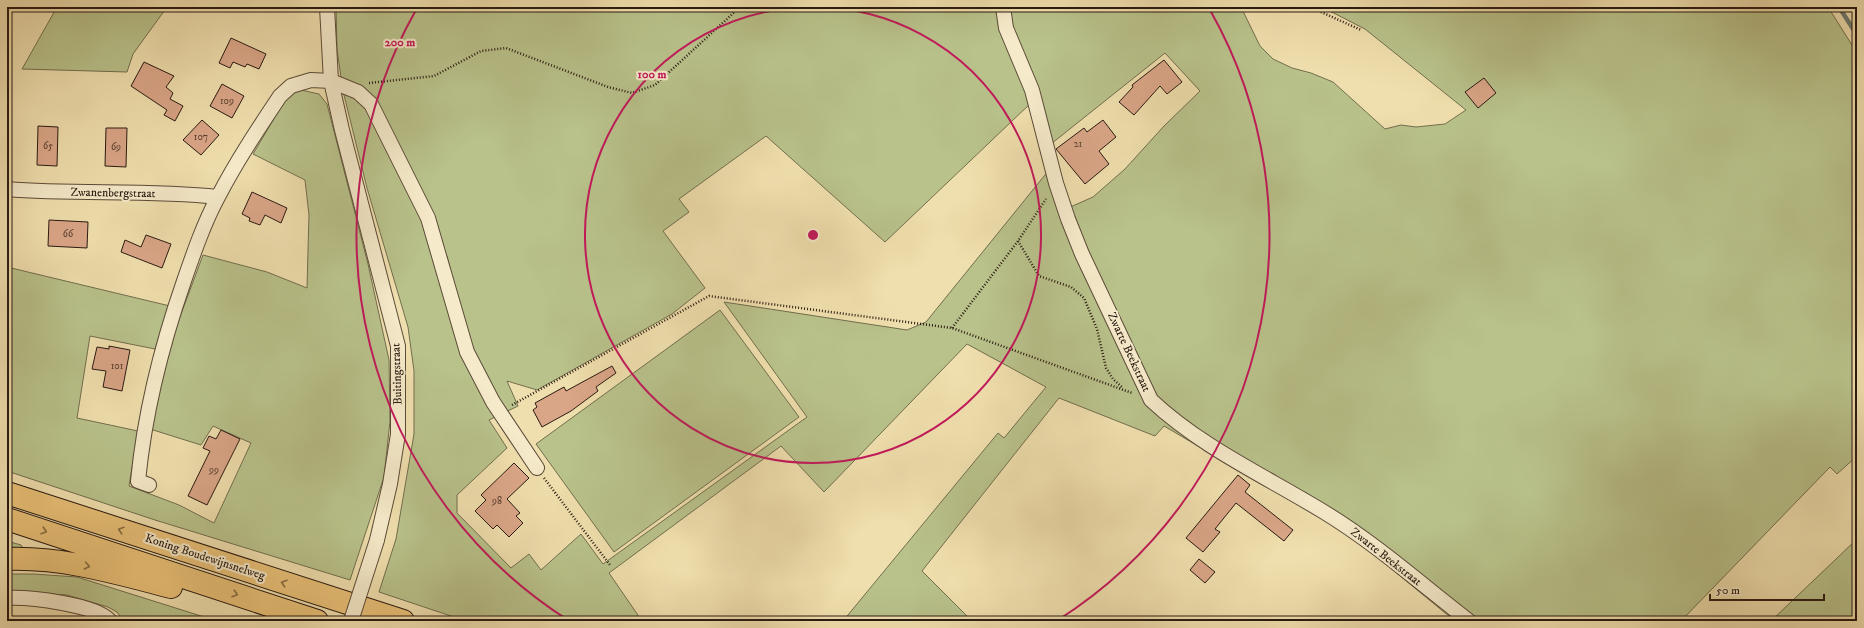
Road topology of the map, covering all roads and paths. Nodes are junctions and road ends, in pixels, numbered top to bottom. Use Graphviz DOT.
graph roads {
  1 [pos="327,7"];
  2 [pos="740,7"];
  3 [pos="1003,7"];
  4 [pos="1310,7"];
  5 [pos="1852,7"];
  6 [pos="1857,15"];
  7 [pos="1361,30"];
  8 [pos="337,83"];
  9 [pos="1056,183"];
  10 [pos="7,190"];
  11 [pos="218,197"];
  12 [pos="1018,241"];
  13 [pos="952,328"];
  14 [pos="1126,390"];
  15 [pos="1151,400"];
  16 [pos="500,412"];
  17 [pos="537,468"];
  18 [pos="149,485"];
  19 [pos="7,493"];
  20 [pos="7,519"];
  21 [pos="7,559"];
  22 [pos="610,566"];
  23 [pos="198,581"];
  24 [pos="7,598"];
  25 [pos="110,621"];
  26 [pos="317,621"];
  27 [pos="351,621"];
  28 [pos="403,621"];
  29 [pos="1469,621"];
  1 -- 8 [label="street, Buitingstraat"];
  2 -- 8 [label="path"];
  3 -- 9 [label="street, Zwarte Beekstraat"];
  4 -- 7 [label="path"];
  5 -- 6 [label="path"];
  8 -- 11 [label="street"];
  8 -- 16 [label="street"];
  8 -- 27 [label="street, Buitingstraat, bridge"];
  9 -- 12 [label="path"];
  9 -- 15 [label="street, Zwarte Beekstraat"];
  10 -- 11 [label="street, Zwanenbergstraat"];
  11 -- 18 [label="street"];
  12 -- 13 [label="path"];
  12 -- 14 [label="path"];
  13 -- 14 [label="path"];
  13 -- 16 [label="path"];
  14 -- 15 [label="path"];
  15 -- 29 [label="street, Zwarte Beekstraat"];
  16 -- 17 [label="street"];
  17 -- 22 [label="path"];
  28 -- 19 [label="highway, Koning Boudewijnsnelweg, one-way"];
  20 -- 23 [label="highway, one-way"];
  21 -- 23 [label="highway, one-way"];
  23 -- 26 [label="highway, one-way"];
  24 -- 25 [label="street"];
}
